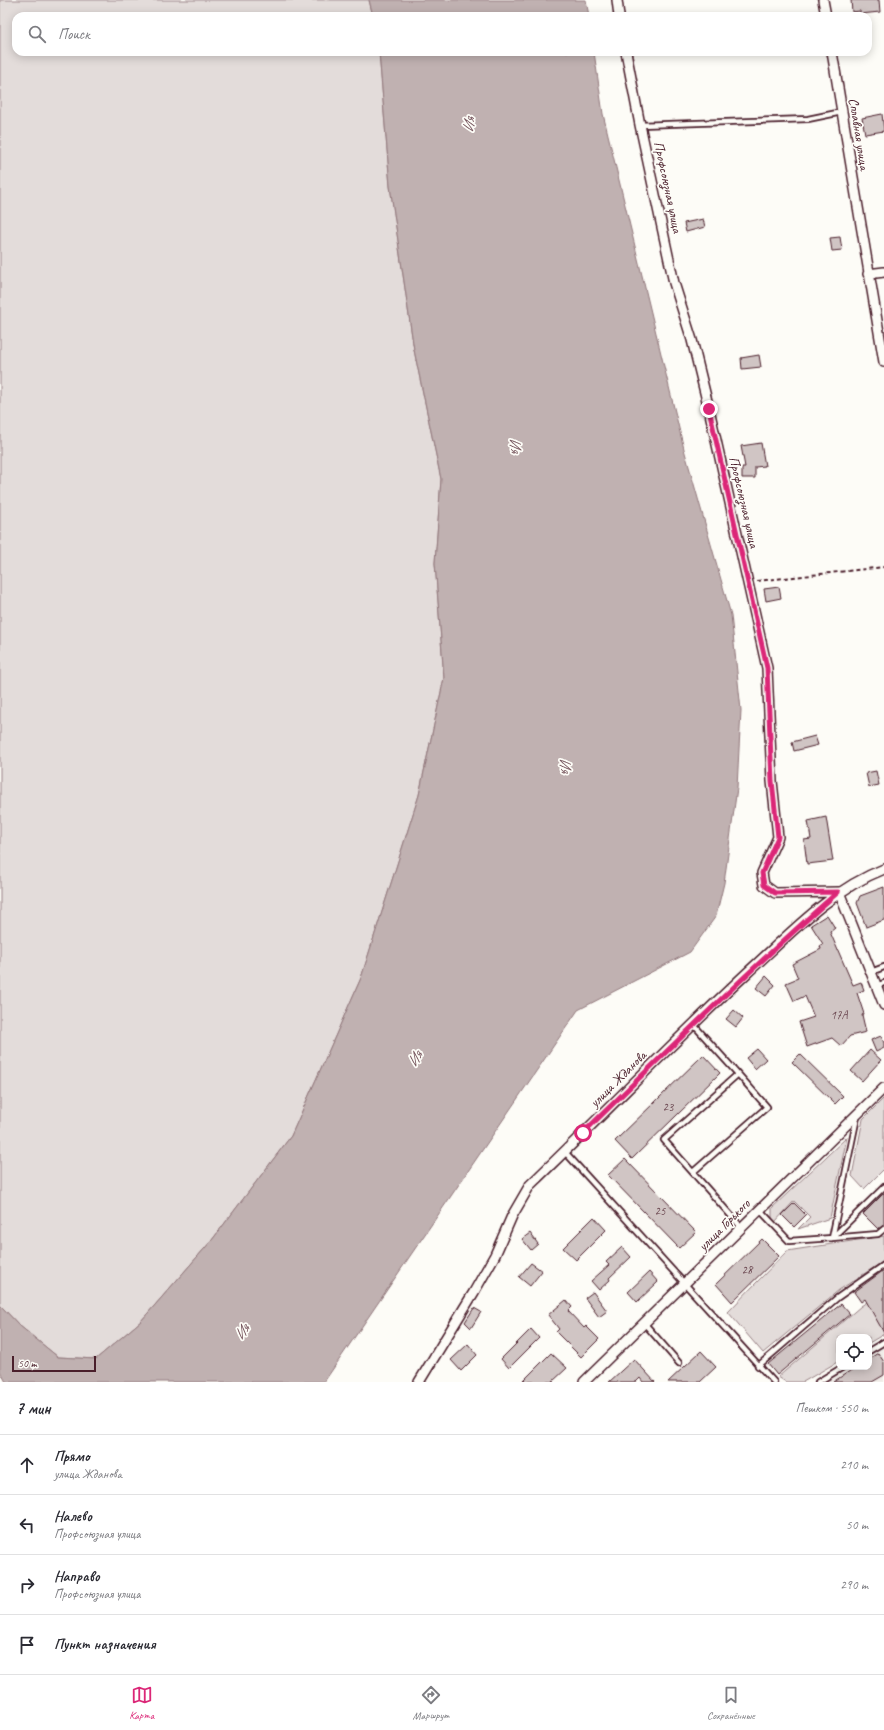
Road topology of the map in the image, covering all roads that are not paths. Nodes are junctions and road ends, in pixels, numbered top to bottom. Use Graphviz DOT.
graph roads {
  1 [pos="616,0"];
  2 [pos="823,0"];
  3 [pos="619,12"];
  4 [pos="825,12"];
  5 [pos="627,56"];
  6 [pos="833,56"];
  7 [pos="842,112"];
  8 [pos="640,125"];
  9 [pos="884,272"];
  10 [pos="868,274"];
  11 [pos="884,362"];
  12 [pos="884,869"];
  13 [pos="838,892"];
  14 [pos="884,967"];
  15 [pos="870,972"];
  16 [pos="880,984"];
  17 [pos="884,1005"];
  18 [pos="694,1024"];
  19 [pos="738,1074"];
  20 [pos="884,1088"];
  21 [pos="857,1115"];
  22 [pos="565,1152"];
  23 [pos="693,1172"];
  24 [pos="884,1186"];
  25 [pos="760,1210"];
  26 [pos="742,1228"];
  27 [pos="884,1229"];
  28 [pos="832,1238"];
  29 [pos="884,1264"];
  30 [pos="684,1284"];
  31 [pos="644,1323"];
  32 [pos="884,1342"];
  33 [pos="872,1349"];
  34 [pos="679,1363"];
  35 [pos="758,1366"];
  36 [pos="838,1370"];
  37 [pos="419,1382"];
  38 [pos="584,1382"];
  39 [pos="774,1382"];
  40 [pos="818,1382"];
  1 -- 3 [label="street"];
  2 -- 4 [label="street"];
  5 -- 8 [label="street, Профсоюзная улица"];
  6 -- 7 [label="street, Сплавная улица"];
  7 -- 8 [label="lane"];
  7 -- 10 [label="street, Сплавная улица"];
  8 -- 13 [label="street, Профсоюзная улица"];
  9 -- 10 [label="street"];
  10 -- 11 [label="street, Сплавная улица"];
  12 -- 13 [label="street, улица Жданова"];
  13 -- 15 [label="street"];
  13 -- 18 [label="street, улица Жданова"];
  14 -- 15 [label="lane"];
  15 -- 16 [label="street"];
  16 -- 17 [label="street"];
  18 -- 19 [label="lane"];
  18 -- 22 [label="street, улица Жданова"];
  19 -- 23 [label="lane"];
  19 -- 23 [label="lane"];
  20 -- 21 [label="street, улица Горького"];
  21 -- 25 [label="street, улица Горького"];
  21 -- 28 [label="lane"];
  22 -- 30 [label="lane"];
  22 -- 37 [label="street, улица Жданова"];
  23 -- 26 [label="lane"];
  24 -- 28 [label="lane"];
  25 -- 26 [label="street, улица Горького"];
  25 -- 28 [label="lane"];
  26 -- 30 [label="street, улица Горького"];
  27 -- 28 [label="lane"];
  29 -- 35 [label="lane"];
  30 -- 31 [label="street, улица Горького"];
  30 -- 35 [label="lane"];
  31 -- 34 [label="lane"];
  31 -- 38 [label="street, улица Горького"];
  32 -- 33 [label="lane"];
  35 -- 39 [label="lane"];
  36 -- 40 [label="lane"];
}
